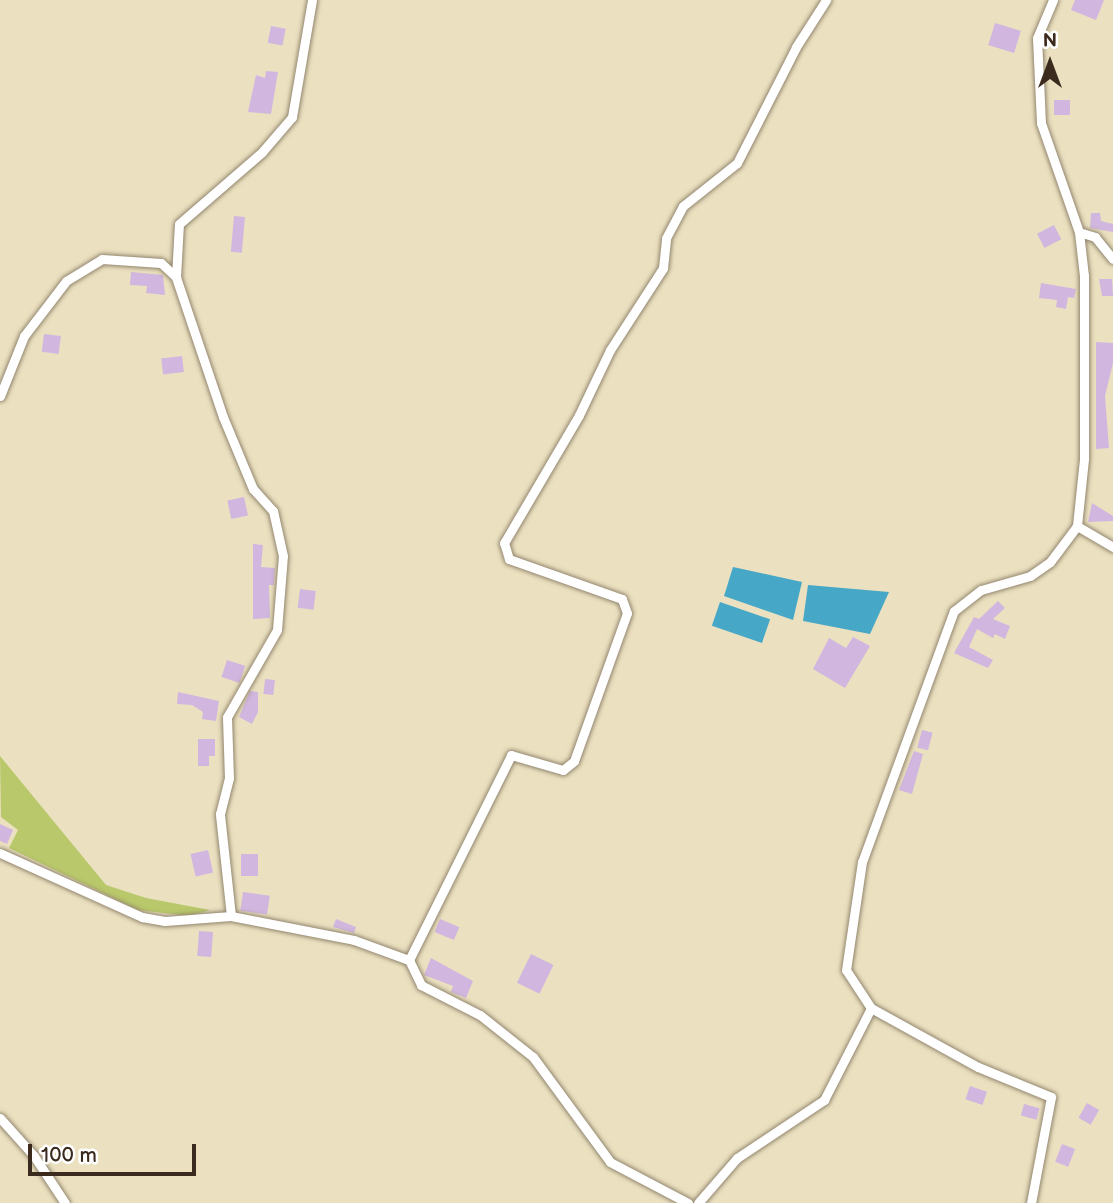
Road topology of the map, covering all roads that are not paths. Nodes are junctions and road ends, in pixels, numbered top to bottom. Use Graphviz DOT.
graph roads {
  1 [pos="312,0"];
  2 [pos="826,0"];
  3 [pos="1054,0"];
  4 [pos="1079,232"];
  5 [pos="1113,259"];
  6 [pos="176,277"];
  7 [pos="0,396"];
  8 [pos="1077,526"];
  9 [pos="1113,548"];
  10 [pos="0,853"];
  11 [pos="231,916"];
  12 [pos="409,960"];
  13 [pos="872,1009"];
  14 [pos="0,1118"];
  15 [pos="65,1203"];
  16 [pos="688,1203"];
  17 [pos="698,1203"];
  18 [pos="1031,1203"];
  1 -- 6 [label="street"];
  2 -- 12 [label="street"];
  3 -- 4 [label="street"];
  4 -- 5 [label="street"];
  4 -- 8 [label="street"];
  6 -- 7 [label="street"];
  6 -- 11 [label="street"];
  8 -- 9 [label="street"];
  8 -- 13 [label="street"];
  10 -- 11 [label="street"];
  11 -- 12 [label="street"];
  12 -- 16 [label="street"];
  13 -- 17 [label="street"];
  13 -- 18 [label="street"];
  14 -- 15 [label="street"];
}
